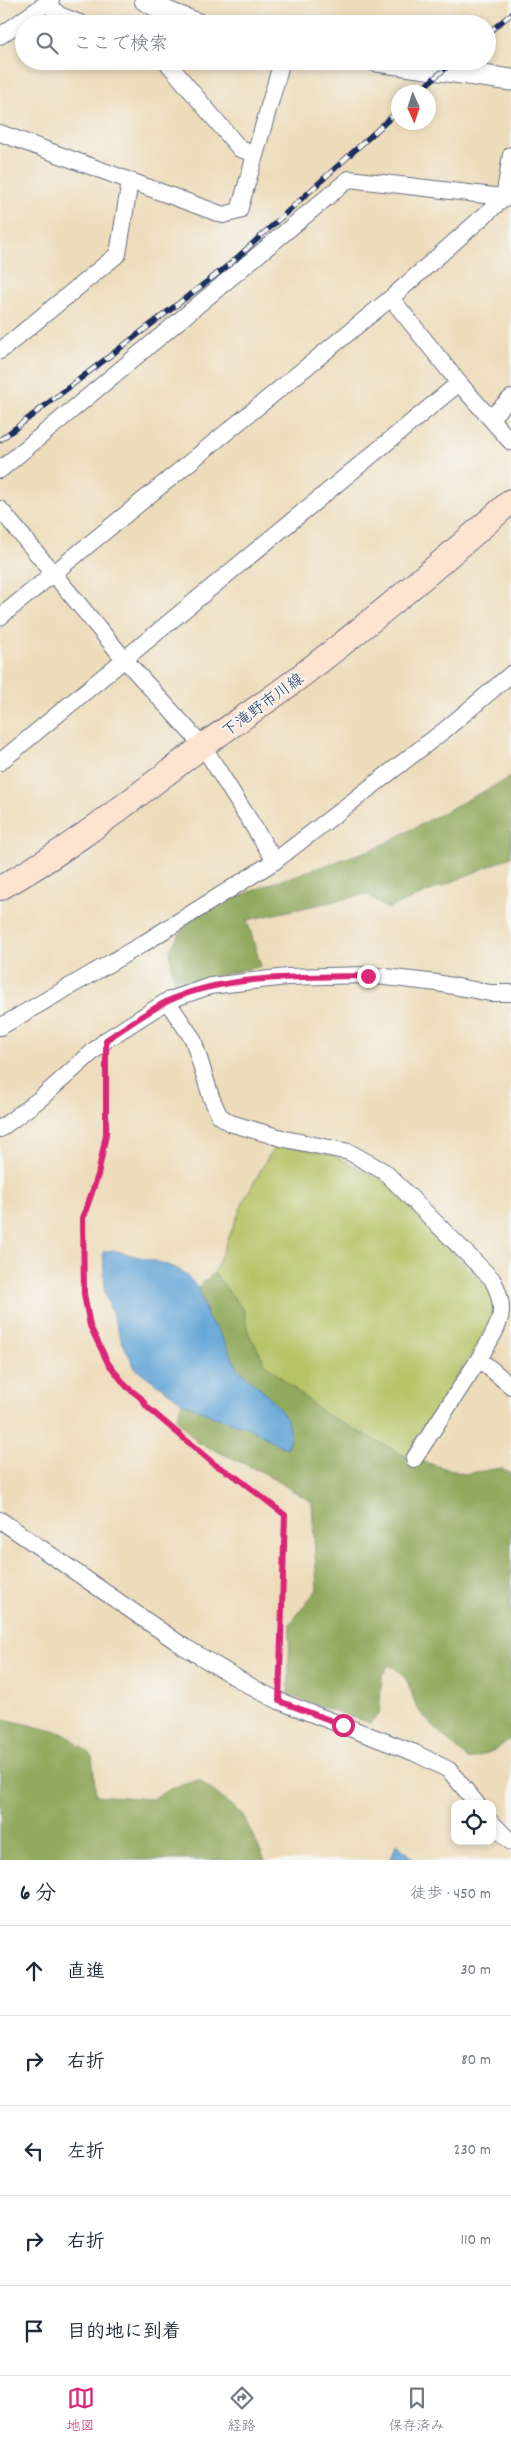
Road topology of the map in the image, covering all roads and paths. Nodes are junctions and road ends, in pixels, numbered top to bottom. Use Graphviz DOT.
graph roads {
  1 [pos="145,0"];
  2 [pos="49,1"];
  3 [pos="29,15"];
  4 [pos="59,15"];
  5 [pos="175,15"];
  6 [pos="15,25"];
  7 [pos="0,36"];
  8 [pos="173,70"];
  9 [pos="279,70"];
  10 [pos="440,70"];
  11 [pos="511,80"];
  12 [pos="0,133"];
  13 [pos="256,154"];
  14 [pos="511,155"];
  15 [pos="130,181"];
  16 [pos="508,198"];
  17 [pos="391,298"];
  18 [pos="0,351"];
  19 [pos="459,383"];
  20 [pos="511,398"];
  21 [pos="490,418"];
  22 [pos="511,442"];
  23 [pos="0,470"];
  24 [pos="511,501"];
  25 [pos="0,509"];
  26 [pos="54,572"];
  27 [pos="0,617"];
  28 [pos="125,660"];
  29 [pos="511,674"];
  30 [pos="203,746"];
  31 [pos="0,762"];
  32 [pos="275,861"];
  33 [pos="0,888"];
  34 [pos="511,993"];
  35 [pos="168,1001"];
  36 [pos="0,1027"];
  37 [pos="106,1040"];
  38 [pos="0,1129"];
  39 [pos="479,1359"];
  40 [pos="511,1386"];
  41 [pos="414,1459"];
  42 [pos="0,1520"];
  43 [pos="279,1701"];
  44 [pos="473,1800"];
  45 [pos="496,1827"];
  46 [pos="511,1842"];
  1 -- 5 [label="street"];
  2 -- 3 [label="street"];
  2 -- 4 [label="street"];
  6 -- 7 [label="street"];
  8 -- 13 [label="street"];
  9 -- 13 [label="street"];
  10 -- 11 [label="street"];
  12 -- 15 [label="street"];
  13 -- 15 [label="street"];
  14 -- 16 [label="street"];
  15 -- 18 [label="street"];
  16 -- 17 [label="street"];
  16 -- 23 [label="street"];
  17 -- 19 [label="street"];
  17 -- 26 [label="street"];
  19 -- 21 [label="street"];
  19 -- 28 [label="street"];
  20 -- 21 [label="street"];
  21 -- 22 [label="street"];
  24 -- 30 [label="main road, 下滝野市川線"];
  25 -- 26 [label="street"];
  26 -- 27 [label="street"];
  26 -- 28 [label="street"];
  28 -- 30 [label="street"];
  28 -- 31 [label="street"];
  29 -- 32 [label="street"];
  30 -- 32 [label="street"];
  30 -- 33 [label="main road, 下滝野市川線"];
  32 -- 36 [label="street"];
  34 -- 35 [label="street"];
  35 -- 37 [label="street"];
  35 -- 39 [label="street"];
  37 -- 38 [label="street"];
  37 -- 43 [label="path"];
  39 -- 40 [label="street"];
  39 -- 41 [label="street"];
  42 -- 43 [label="street"];
  43 -- 44 [label="street"];
  45 -- 46 [label="street"];
}
